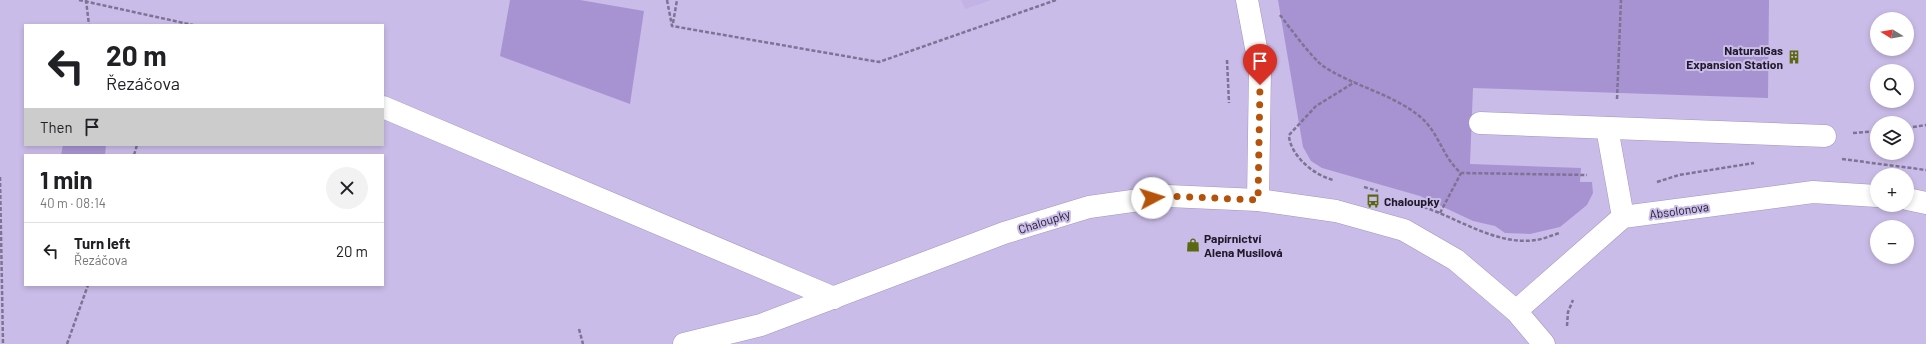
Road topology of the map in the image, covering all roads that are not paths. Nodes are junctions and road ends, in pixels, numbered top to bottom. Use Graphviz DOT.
graph roads {
  1 [pos="1247,0"];
  2 [pos="384,107"];
  3 [pos="1480,123"];
  4 [pos="1612,128"];
  5 [pos="1825,136"];
  6 [pos="1870,196"];
  7 [pos="1258,200"];
  8 [pos="1914,200"];
  9 [pos="1926,203"];
  10 [pos="1623,217"];
  11 [pos="834,298"];
  12 [pos="1516,311"];
  13 [pos="684,344"];
  14 [pos="1544,344"];
  1 -- 7 [label="street"];
  2 -- 11 [label="street"];
  3 -- 4 [label="street"];
  4 -- 5 [label="street"];
  4 -- 10 [label="street"];
  6 -- 10 [label="street, Absolonova"];
  7 -- 11 [label="street, Chaloupky"];
  7 -- 12 [label="street, Chaloupky"];
  8 -- 9 [label="street"];
  10 -- 12 [label="street"];
  11 -- 13 [label="street, Chaloupky"];
  12 -- 14 [label="street, Chaloupky"];
}
